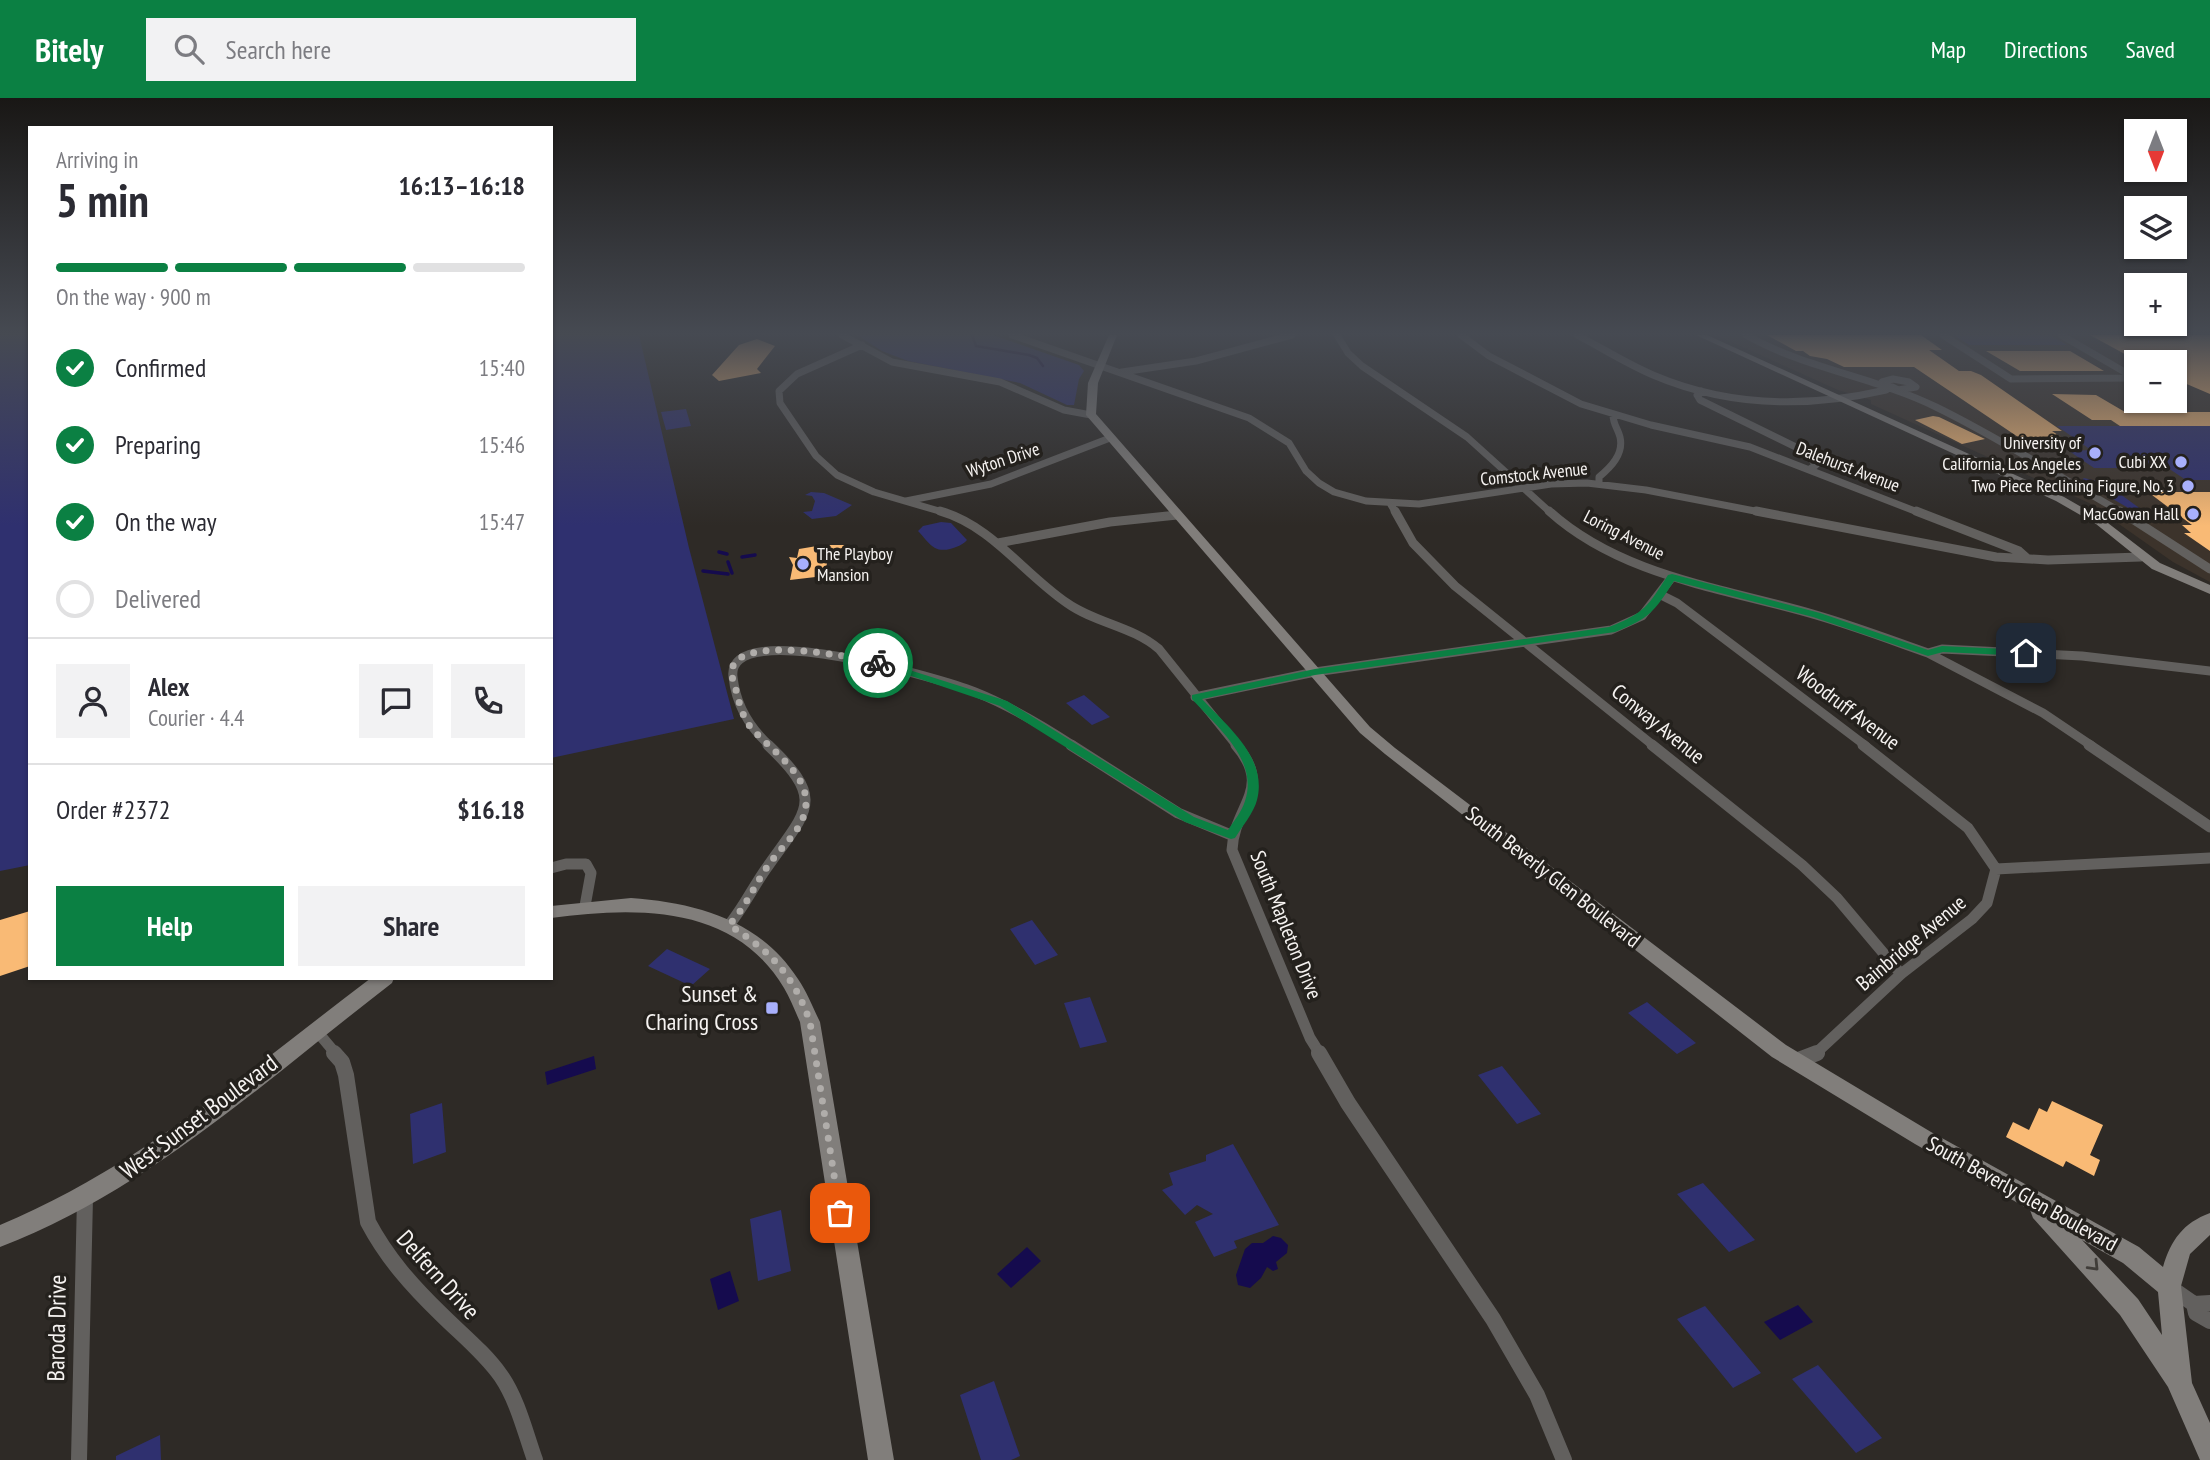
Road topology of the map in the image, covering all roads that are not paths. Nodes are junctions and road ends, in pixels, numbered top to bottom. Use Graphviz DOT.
graph roads {
  1 [pos="779,399"];
  2 [pos="1037,399"];
  3 [pos="1089,399"];
  4 [pos="1189,399"];
  5 [pos="1410,399"];
  6 [pos="1569,399"];
  7 [pos="1699,399"];
  8 [pos="1752,399"];
  9 [pos="1839,399"];
  10 [pos="1848,399"];
  11 [pos="1917,399"];
  12 [pos="1842,400"];
  13 [pos="1091,415"];
  14 [pos="1613,415"];
  15 [pos="1110,438"];
  16 [pos="1810,469"];
  17 [pos="1599,483"];
  18 [pos="1525,488"];
  19 [pos="903,501"];
  20 [pos="1391,505"];
  21 [pos="1177,515"];
  22 [pos="998,543"];
  23 [pos="2141,556"];
  24 [pos="2028,559"];
  25 [pos="2210,569"];
  26 [pos="1672,577"];
  27 [pos="2210,590"];
  28 [pos="1661,595"];
  29 [pos="1525,643"];
  30 [pos="1928,653"];
  31 [pos="2210,671"];
  32 [pos="1315,672"];
  33 [pos="1195,697"];
  34 [pos="2210,827"];
  35 [pos="1231,835"];
  36 [pos="2210,858"];
  37 [pos="553,867"];
  38 [pos="1996,869"];
  39 [pos="585,906"];
  40 [pos="553,912"];
  41 [pos="729,925"];
  42 [pos="1901,974"];
  43 [pos="382,980"];
  44 [pos="315,1029"];
  45 [pos="1796,1061"];
  46 [pos="85,1198"];
  47 [pos="2030,1199"];
  48 [pos="2210,1223"];
  49 [pos="0,1236"];
  50 [pos="2169,1286"];
  51 [pos="2202,1303"];
  52 [pos="2210,1321"];
  53 [pos="2179,1384"];
  54 [pos="2210,1453"];
  55 [pos="79,1460"];
  56 [pos="535,1460"];
  57 [pos="881,1460"];
  58 [pos="1564,1460"];
  1 -- 19 [label="street, South Mapleton Drive"];
  2 -- 13 [label="street"];
  3 -- 13 [label="main road"];
  4 -- 20 [label="street, Comstock Avenue"];
  5 -- 18 [label="street, Loring Avenue"];
  6 -- 14 [label="street, Dalehurst Avenue"];
  7 -- 16 [label="street"];
  8 -- 12 [label="street"];
  9 -- 12 [label="main road"];
  10 -- 12 [label="street"];
  11 -- 25 [label="street"];
  12 -- 23 [label="main road"];
  13 -- 15 [label="main road, South Beverly Glen Boulevard"];
  14 -- 16 [label="street, Dalehurst Avenue"];
  14 -- 17 [label="street"];
  15 -- 19 [label="street, Wyton Drive"];
  15 -- 21 [label="main road, South Beverly Glen Boulevard"];
  16 -- 24 [label="street, Dalehurst Avenue"];
  17 -- 18 [label="street, Comstock Avenue"];
  17 -- 24 [label="street, Comstock Avenue"];
  18 -- 20 [label="street, Comstock Avenue"];
  18 -- 26 [label="street, Loring Avenue"];
  19 -- 22 [label="street, South Mapleton Drive"];
  20 -- 29 [label="street, Conway Avenue"];
  21 -- 22 [label="street"];
  21 -- 32 [label="main road, South Beverly Glen Boulevard"];
  22 -- 33 [label="street, South Mapleton Drive"];
  23 -- 24 [label="street, Comstock Avenue"];
  23 -- 27 [label="main road"];
  26 -- 28 [label="street"];
  26 -- 30 [label="street, Loring Avenue"];
  28 -- 29 [label="street"];
  28 -- 38 [label="street, Woodruff Avenue"];
  29 -- 32 [label="street"];
  29 -- 42 [label="street, Conway Avenue"];
  30 -- 31 [label="street"];
  30 -- 34 [label="street"];
  32 -- 33 [label="street"];
  32 -- 45 [label="main road, South Beverly Glen Boulevard"];
  33 -- 35 [label="street, South Mapleton Drive"];
  35 -- 41 [label="street"];
  35 -- 58 [label="street, South Mapleton Drive"];
  36 -- 38 [label="street"];
  37 -- 39 [label="street"];
  38 -- 42 [label="street, Bainbridge Avenue"];
  39 -- 40 [label="main road"];
  39 -- 41 [label="main road"];
  41 -- 57 [label="main road"];
  42 -- 45 [label="street, Bainbridge Avenue"];
  43 -- 44 [label="main road, West Sunset Boulevard"];
  44 -- 46 [label="main road, West Sunset Boulevard"];
  44 -- 56 [label="street, Delfern Drive"];
  45 -- 47 [label="main road, South Beverly Glen Boulevard"];
  46 -- 49 [label="main road, West Sunset Boulevard"];
  46 -- 55 [label="street, Baroda Drive"];
  47 -- 50 [label="main road, South Beverly Glen Boulevard"];
  47 -- 53 [label="main road, one-way"];
  48 -- 50 [label="main road"];
  50 -- 51 [label="street"];
  50 -- 53 [label="main road"];
  51 -- 52 [label="street"];
  53 -- 54 [label="main road"];
}
